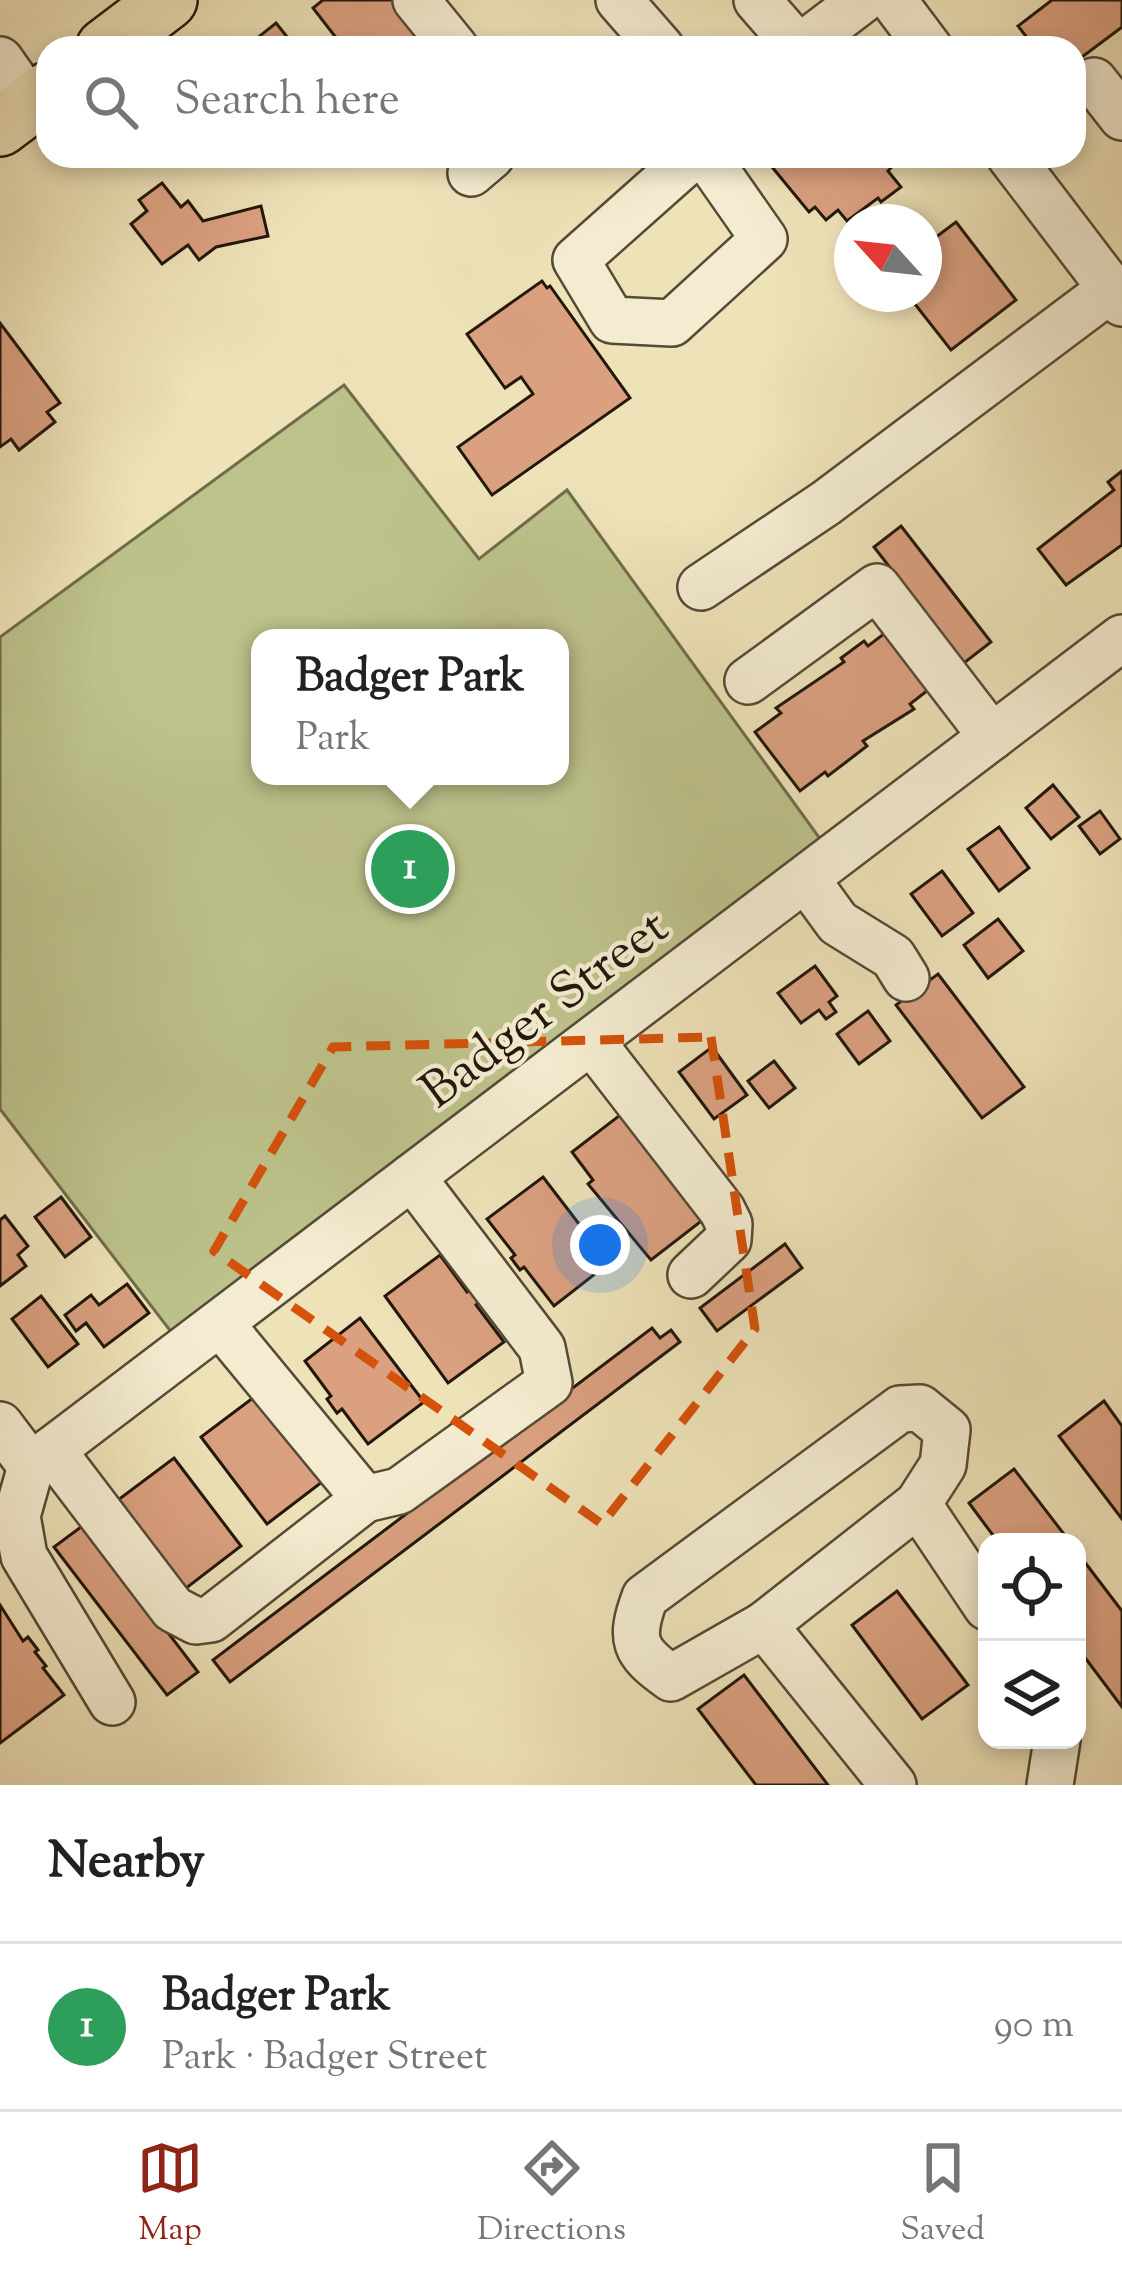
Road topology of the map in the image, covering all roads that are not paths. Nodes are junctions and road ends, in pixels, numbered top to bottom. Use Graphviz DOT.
graph roads {
  1 [pos="167,0"];
  2 [pos="416,0"];
  3 [pos="619,0"];
  4 [pos="757,0"];
  5 [pos="862,0"];
  6 [pos="120,36"];
  7 [pos="445,36"];
  8 [pos="651,36"];
  9 [pos="788,36"];
  10 [pos="815,36"];
  11 [pos="1094,81"];
  12 [pos="1122,117"];
  13 [pos="680,168"];
  14 [pos="714,168"];
  15 [pos="1020,168"];
  16 [pos="1112,274"];
  17 [pos="701,586"];
  18 [pos="1122,638"];
  19 [pos="748,682"];
  20 [pos="992,736"];
  21 [pos="806,879"];
  22 [pos="906,978"];
  23 [pos="592,1042"];
  24 [pos="412,1178"];
  25 [pos="691,1275"];
  26 [pos="220,1323"];
  27 [pos="0,1425"];
  28 [pos="42,1458"];
  29 [pos="365,1499"];
  30 [pos="918,1504"];
  31 [pos="978,1593"];
  32 [pos="764,1625"];
  33 [pos="112,1702"];
  34 [pos="1056,1749"];
  35 [pos="893,1785"];
  36 [pos="1050,1785"];
  1 -- 6 [label="main road"];
  2 -- 7 [label="street"];
  3 -- 8 [label="street"];
  4 -- 9 [label="street"];
  5 -- 10 [label="street"];
  11 -- 12 [label="street"];
  13 -- 14 [label="street"];
  15 -- 16 [label="street"];
  16 -- 17 [label="street"];
  18 -- 20 [label="street, Badger Street"];
  19 -- 20 [label="street"];
  20 -- 21 [label="street, Badger Street"];
  21 -- 22 [label="street"];
  21 -- 23 [label="street, Badger Street"];
  23 -- 24 [label="street, Badger Street"];
  23 -- 25 [label="street"];
  24 -- 26 [label="street, Badger Street"];
  24 -- 29 [label="street"];
  26 -- 28 [label="street, Badger Street"];
  26 -- 29 [label="street"];
  27 -- 28 [label="street"];
  28 -- 29 [label="street"];
  28 -- 33 [label="street"];
  30 -- 31 [label="street"];
  30 -- 32 [label="street"];
  30 -- 32 [label="street"];
  32 -- 35 [label="street"];
  34 -- 36 [label="street"];
}
